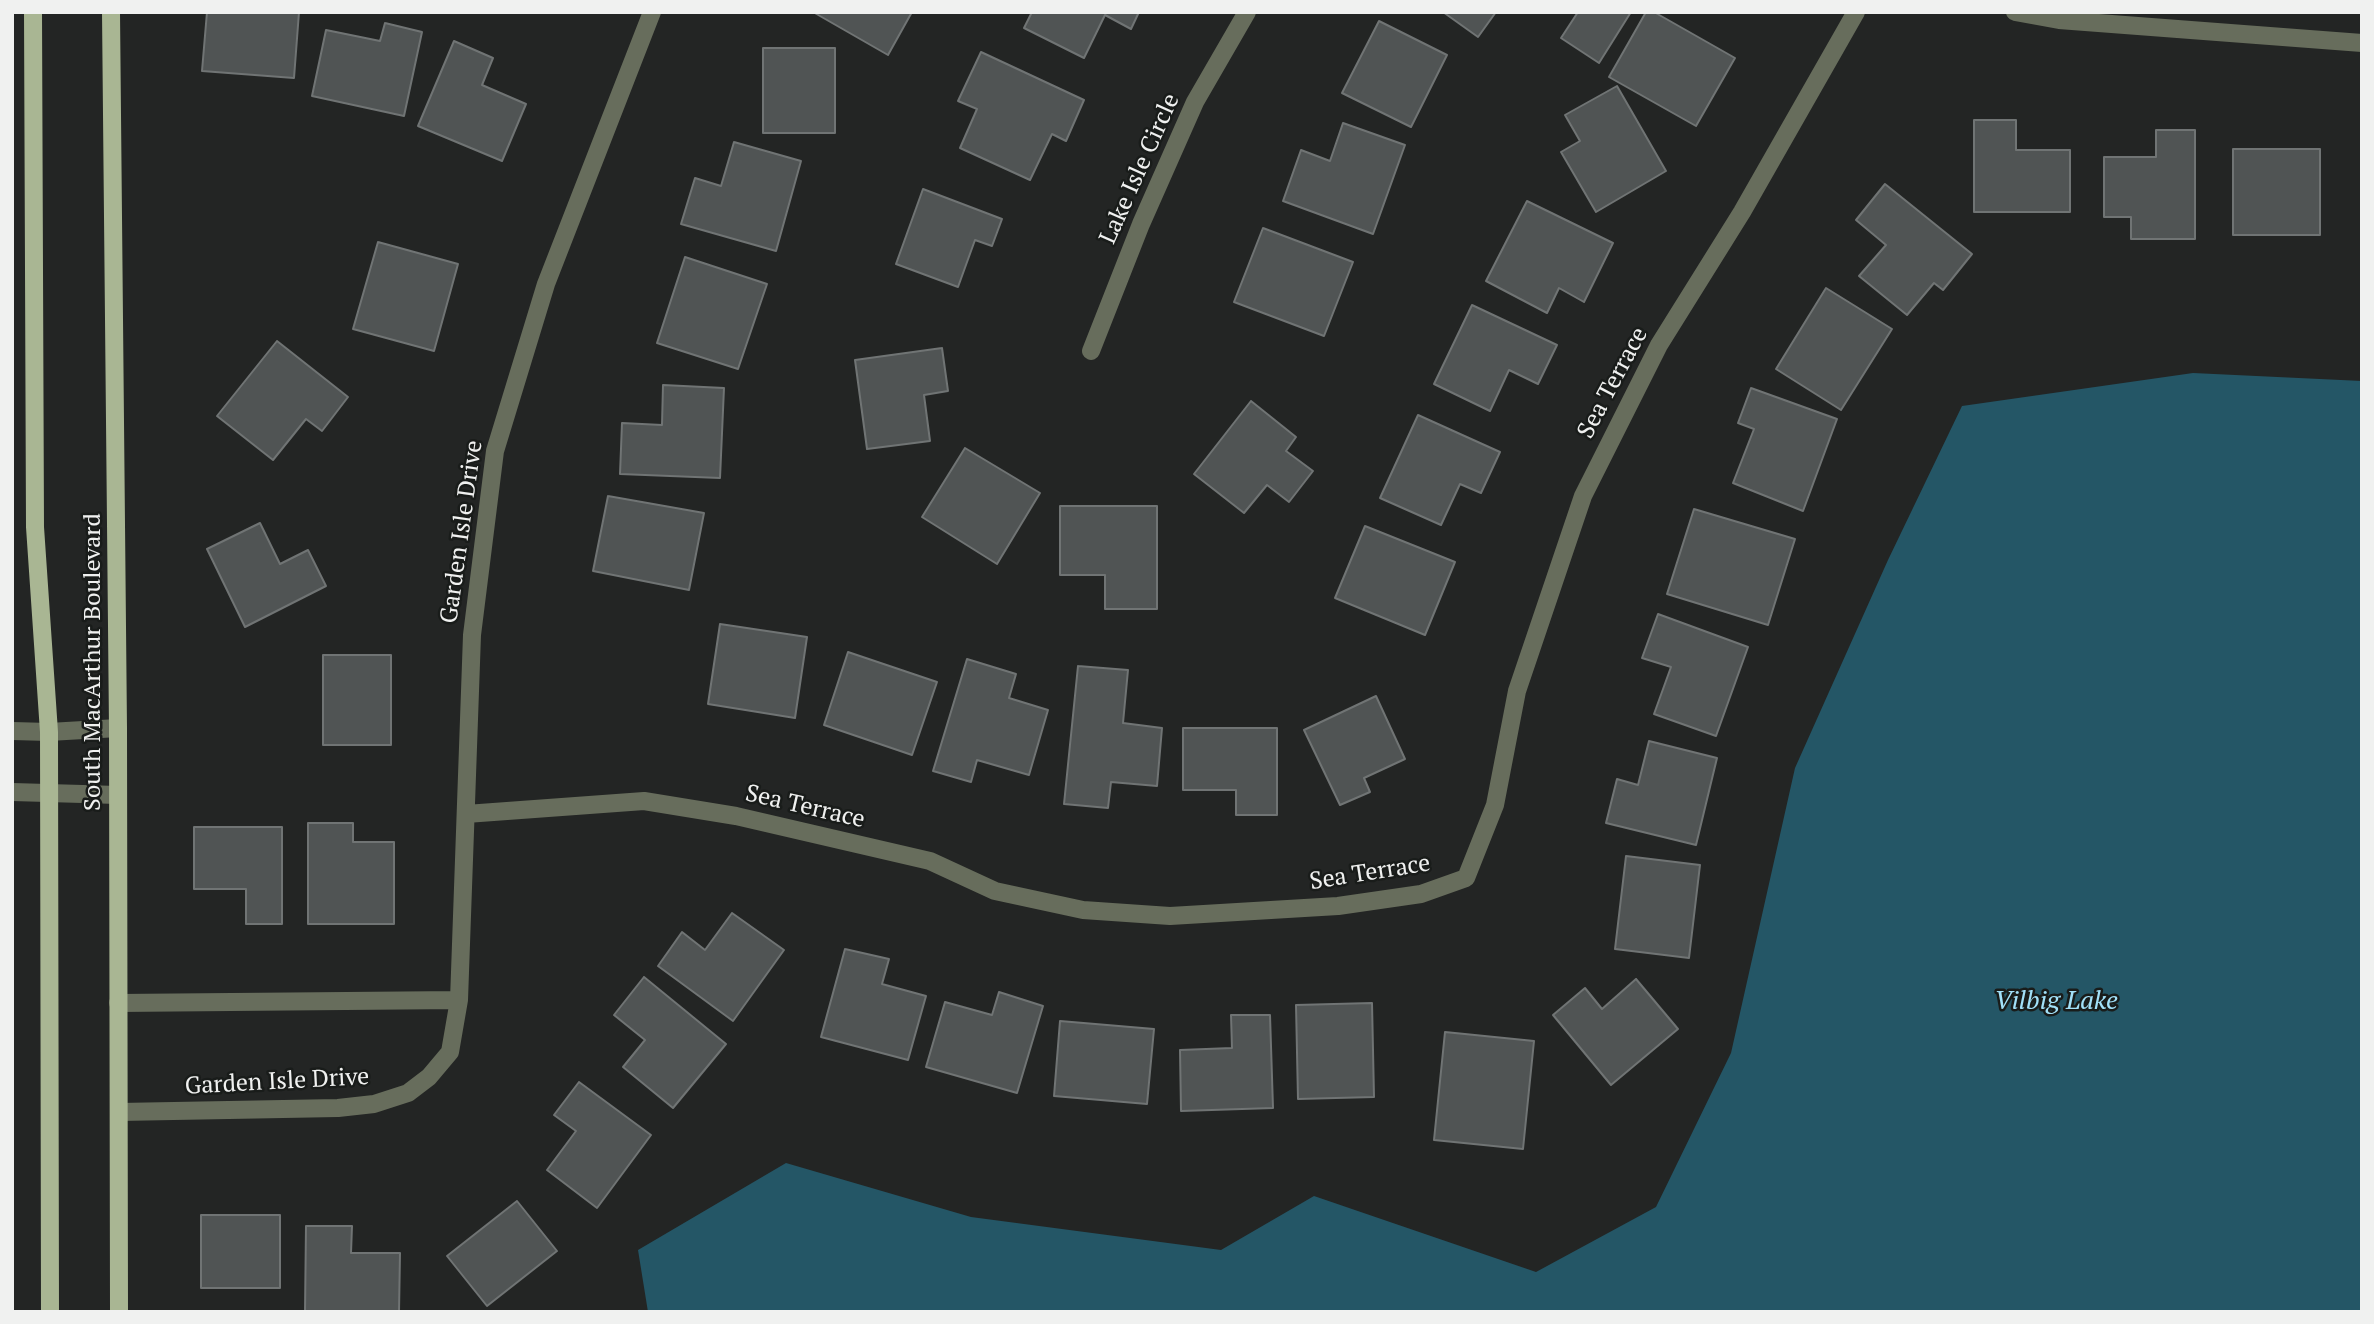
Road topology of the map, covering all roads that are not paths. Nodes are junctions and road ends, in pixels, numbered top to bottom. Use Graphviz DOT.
graph roads {
  1 [pos="33,12"];
  2 [pos="111,12"];
  3 [pos="652,12"];
  4 [pos="1247,12"];
  5 [pos="1856,12"];
  6 [pos="2015,12"];
  7 [pos="2362,43"];
  8 [pos="1091,351"];
  9 [pos="118,728"];
  10 [pos="12,730"];
  11 [pos="49,732"];
  12 [pos="12,792"];
  13 [pos="49,793"];
  14 [pos="118,795"];
  15 [pos="466,814"];
  16 [pos="459,1000"];
  17 [pos="118,1003"];
  18 [pos="120,1112"];
  19 [pos="50,1312"];
  20 [pos="120,1312"];
  1 -- 11 [label="main road, South MacArthur Boulevard"];
  2 -- 9 [label="main road, South MacArthur Boulevard"];
  3 -- 15 [label="street, Garden Isle Drive"];
  4 -- 8 [label="street, Lake Isle Circle"];
  5 -- 15 [label="street, Sea Terrace"];
  6 -- 7 [label="street"];
  9 -- 11 [label="street"];
  9 -- 14 [label="main road, South MacArthur Boulevard"];
  10 -- 11 [label="street"];
  11 -- 13 [label="main road, South MacArthur Boulevard"];
  12 -- 13 [label="street"];
  13 -- 14 [label="street"];
  13 -- 19 [label="main road, South MacArthur Boulevard"];
  14 -- 17 [label="main road, South MacArthur Boulevard"];
  15 -- 16 [label="street, Garden Isle Drive"];
  16 -- 17 [label="street"];
  16 -- 18 [label="street, Garden Isle Drive"];
  17 -- 18 [label="main road, South MacArthur Boulevard"];
  18 -- 20 [label="main road, South MacArthur Boulevard"];
}
